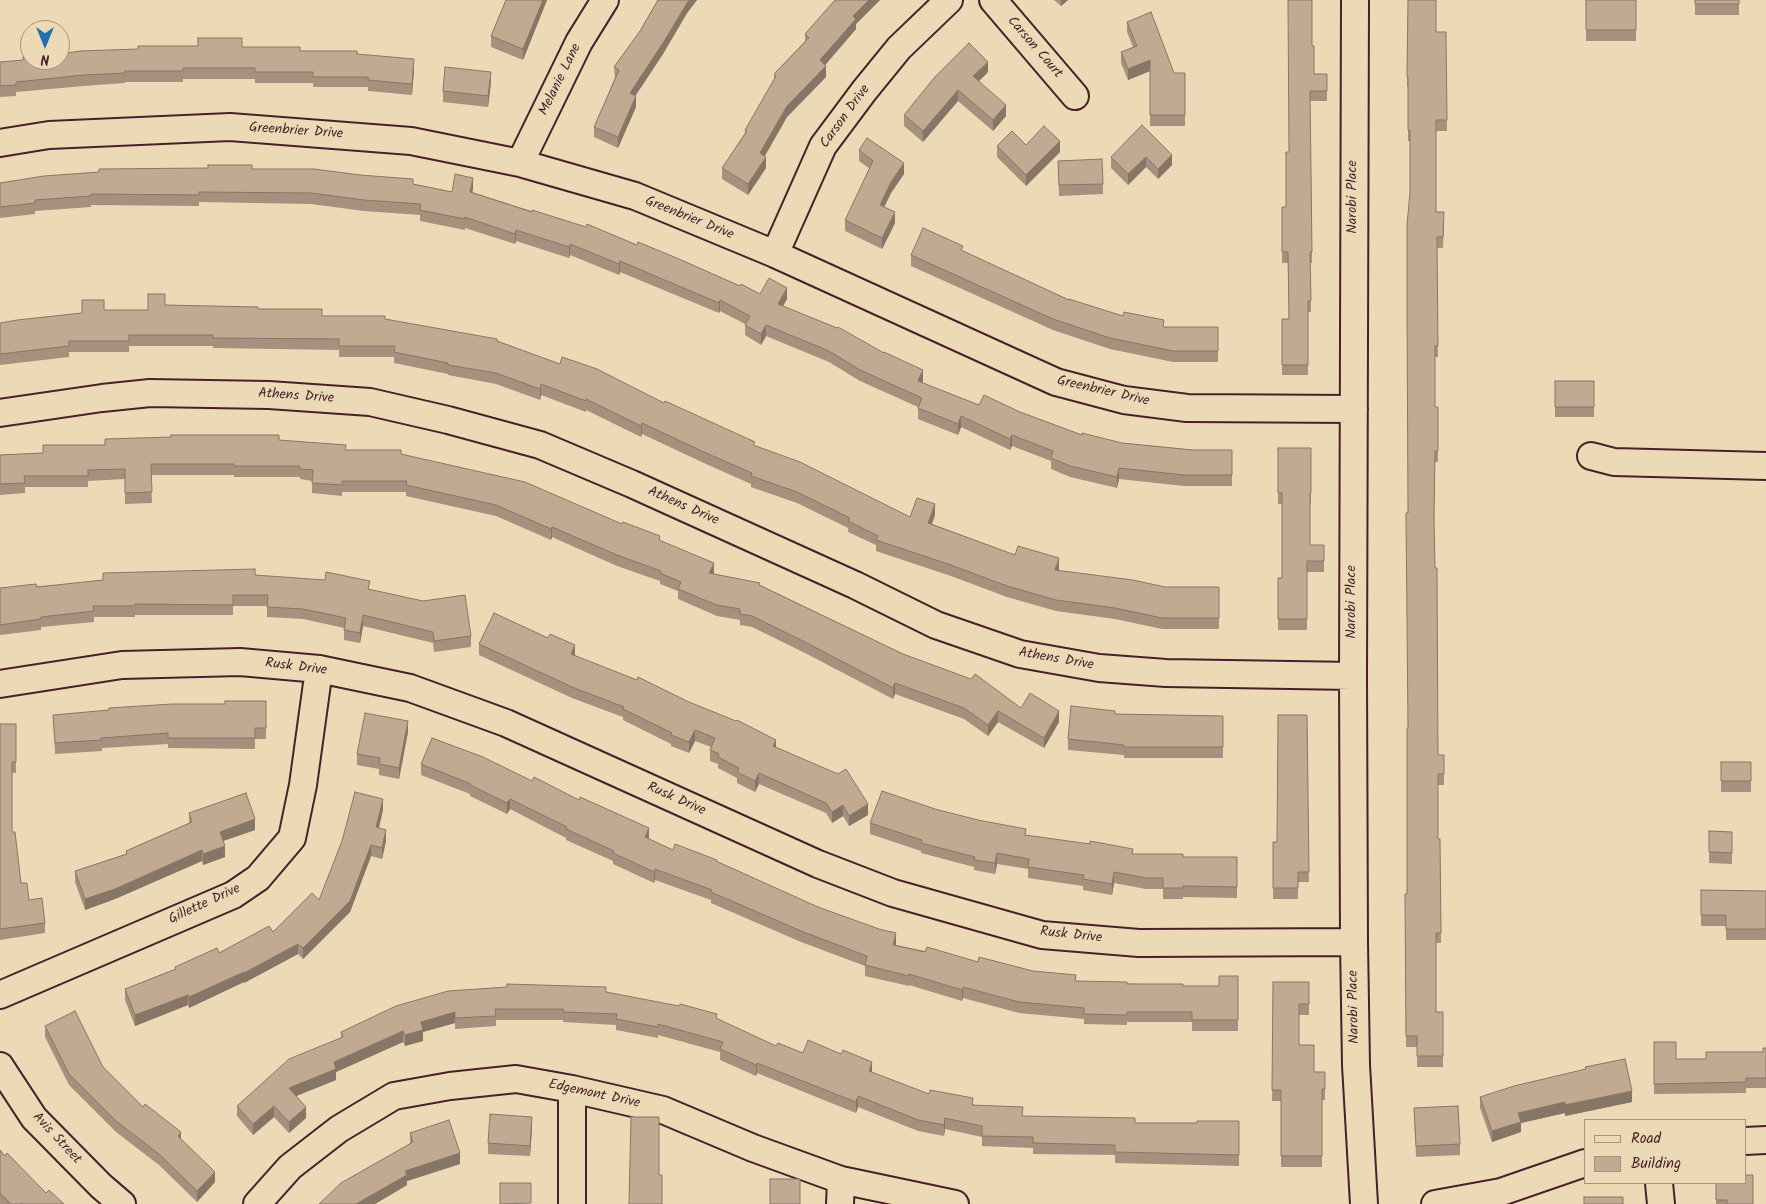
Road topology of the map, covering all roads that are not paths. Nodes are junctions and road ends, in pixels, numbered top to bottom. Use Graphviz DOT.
graph roads {
  1 [pos="606,0"];
  2 [pos="949,0"];
  3 [pos="993,0"];
  4 [pos="1355,0"];
  5 [pos="1075,96"];
  6 [pos="0,143"];
  7 [pos="520,163"];
  8 [pos="775,254"];
  9 [pos="1354,409"];
  10 [pos="0,413"];
  11 [pos="1591,456"];
  12 [pos="1766,466"];
  13 [pos="319,669"];
  14 [pos="1353,676"];
  15 [pos="0,684"];
  16 [pos="1354,942"];
  17 [pos="0,995"];
  18 [pos="0,1066"];
  19 [pos="572,1088"];
  20 [pos="1766,1140"];
  21 [pos="1746,1141"];
  22 [pos="1584,1163"];
  23 [pos="1659,1184"];
  24 [pos="841,1192"];
  25 [pos="122,1204"];
  26 [pos="257,1204"];
  27 [pos="572,1204"];
  28 [pos="956,1204"];
  29 [pos="1364,1204"];
  30 [pos="1435,1204"];
  31 [pos="1661,1204"];
  1 -- 7 [label="street, Melanie Lane"];
  2 -- 8 [label="street, Carson Drive"];
  3 -- 5 [label="street, Carson Court"];
  4 -- 9 [label="street, Narobi Place"];
  6 -- 7 [label="street, Greenbrier Drive"];
  7 -- 8 [label="street, Greenbrier Drive"];
  8 -- 9 [label="street, Greenbrier Drive"];
  9 -- 14 [label="street, Narobi Place"];
  10 -- 14 [label="street, Athens Drive"];
  11 -- 12 [label="street"];
  13 -- 15 [label="street, Rusk Drive"];
  13 -- 16 [label="street, Rusk Drive"];
  13 -- 17 [label="street, Gillette Drive"];
  14 -- 16 [label="street, Narobi Place"];
  16 -- 29 [label="street, Narobi Place"];
  18 -- 25 [label="street, Avis Street"];
  19 -- 24 [label="street, Edgemont Drive"];
  19 -- 26 [label="street, Edgemont Drive"];
  19 -- 27 [label="street"];
  20 -- 21 [label="street"];
  22 -- 30 [label="street"];
  23 -- 31 [label="street"];
  24 -- 28 [label="street, Edgemont Drive"];
}
